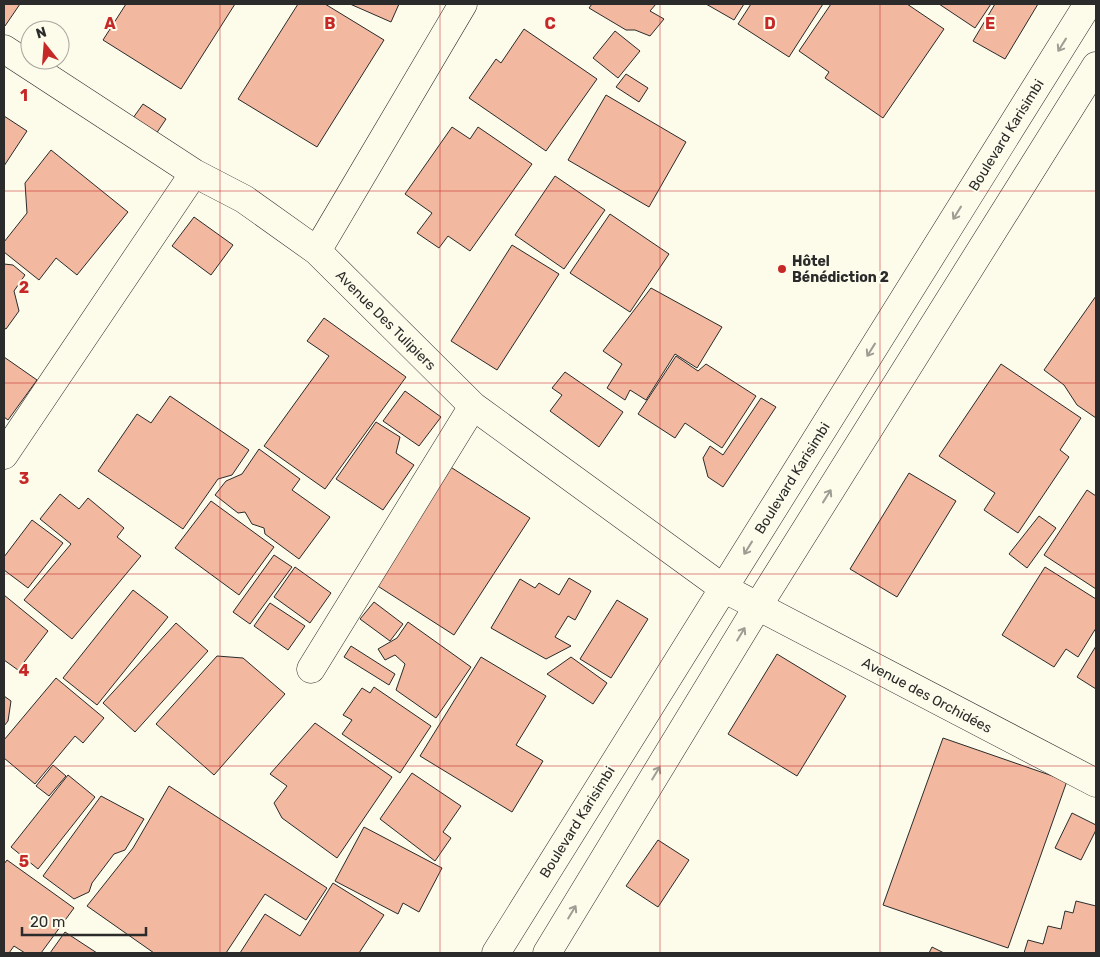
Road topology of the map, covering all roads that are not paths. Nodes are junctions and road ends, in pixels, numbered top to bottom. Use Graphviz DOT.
graph roads {
  1 [pos="463,4"];
  2 [pos="1088,4"];
  3 [pos="4,49"];
  4 [pos="1096,66"];
  5 [pos="194,173"];
  6 [pos="318,251"];
  7 [pos="473,406"];
  8 [pos="4,455"];
  9 [pos="723,588"];
  10 [pos="758,606"];
  11 [pos="311,669"];
  12 [pos="1096,784"];
  13 [pos="496,953"];
  14 [pos="547,953"];
  1 -- 6 [label="street"];
  2 -- 9 [label="street, Boulevard Karisimbi, one-way"];
  3 -- 5 [label="street, Avenue Des Tulipiers"];
  10 -- 4 [label="street, one-way"];
  5 -- 6 [label="street, Avenue Des Tulipiers"];
  5 -- 8 [label="street"];
  6 -- 7 [label="street, Avenue Des Tulipiers"];
  7 -- 9 [label="street, Avenue Des Tulipiers"];
  7 -- 11 [label="street"];
  9 -- 10 [label="street, Avenue Des Tulipiers"];
  9 -- 13 [label="street, Boulevard Karisimbi"];
  10 -- 12 [label="street, Avenue des Orchidées"];
  14 -- 10 [label="street, one-way"];
}
